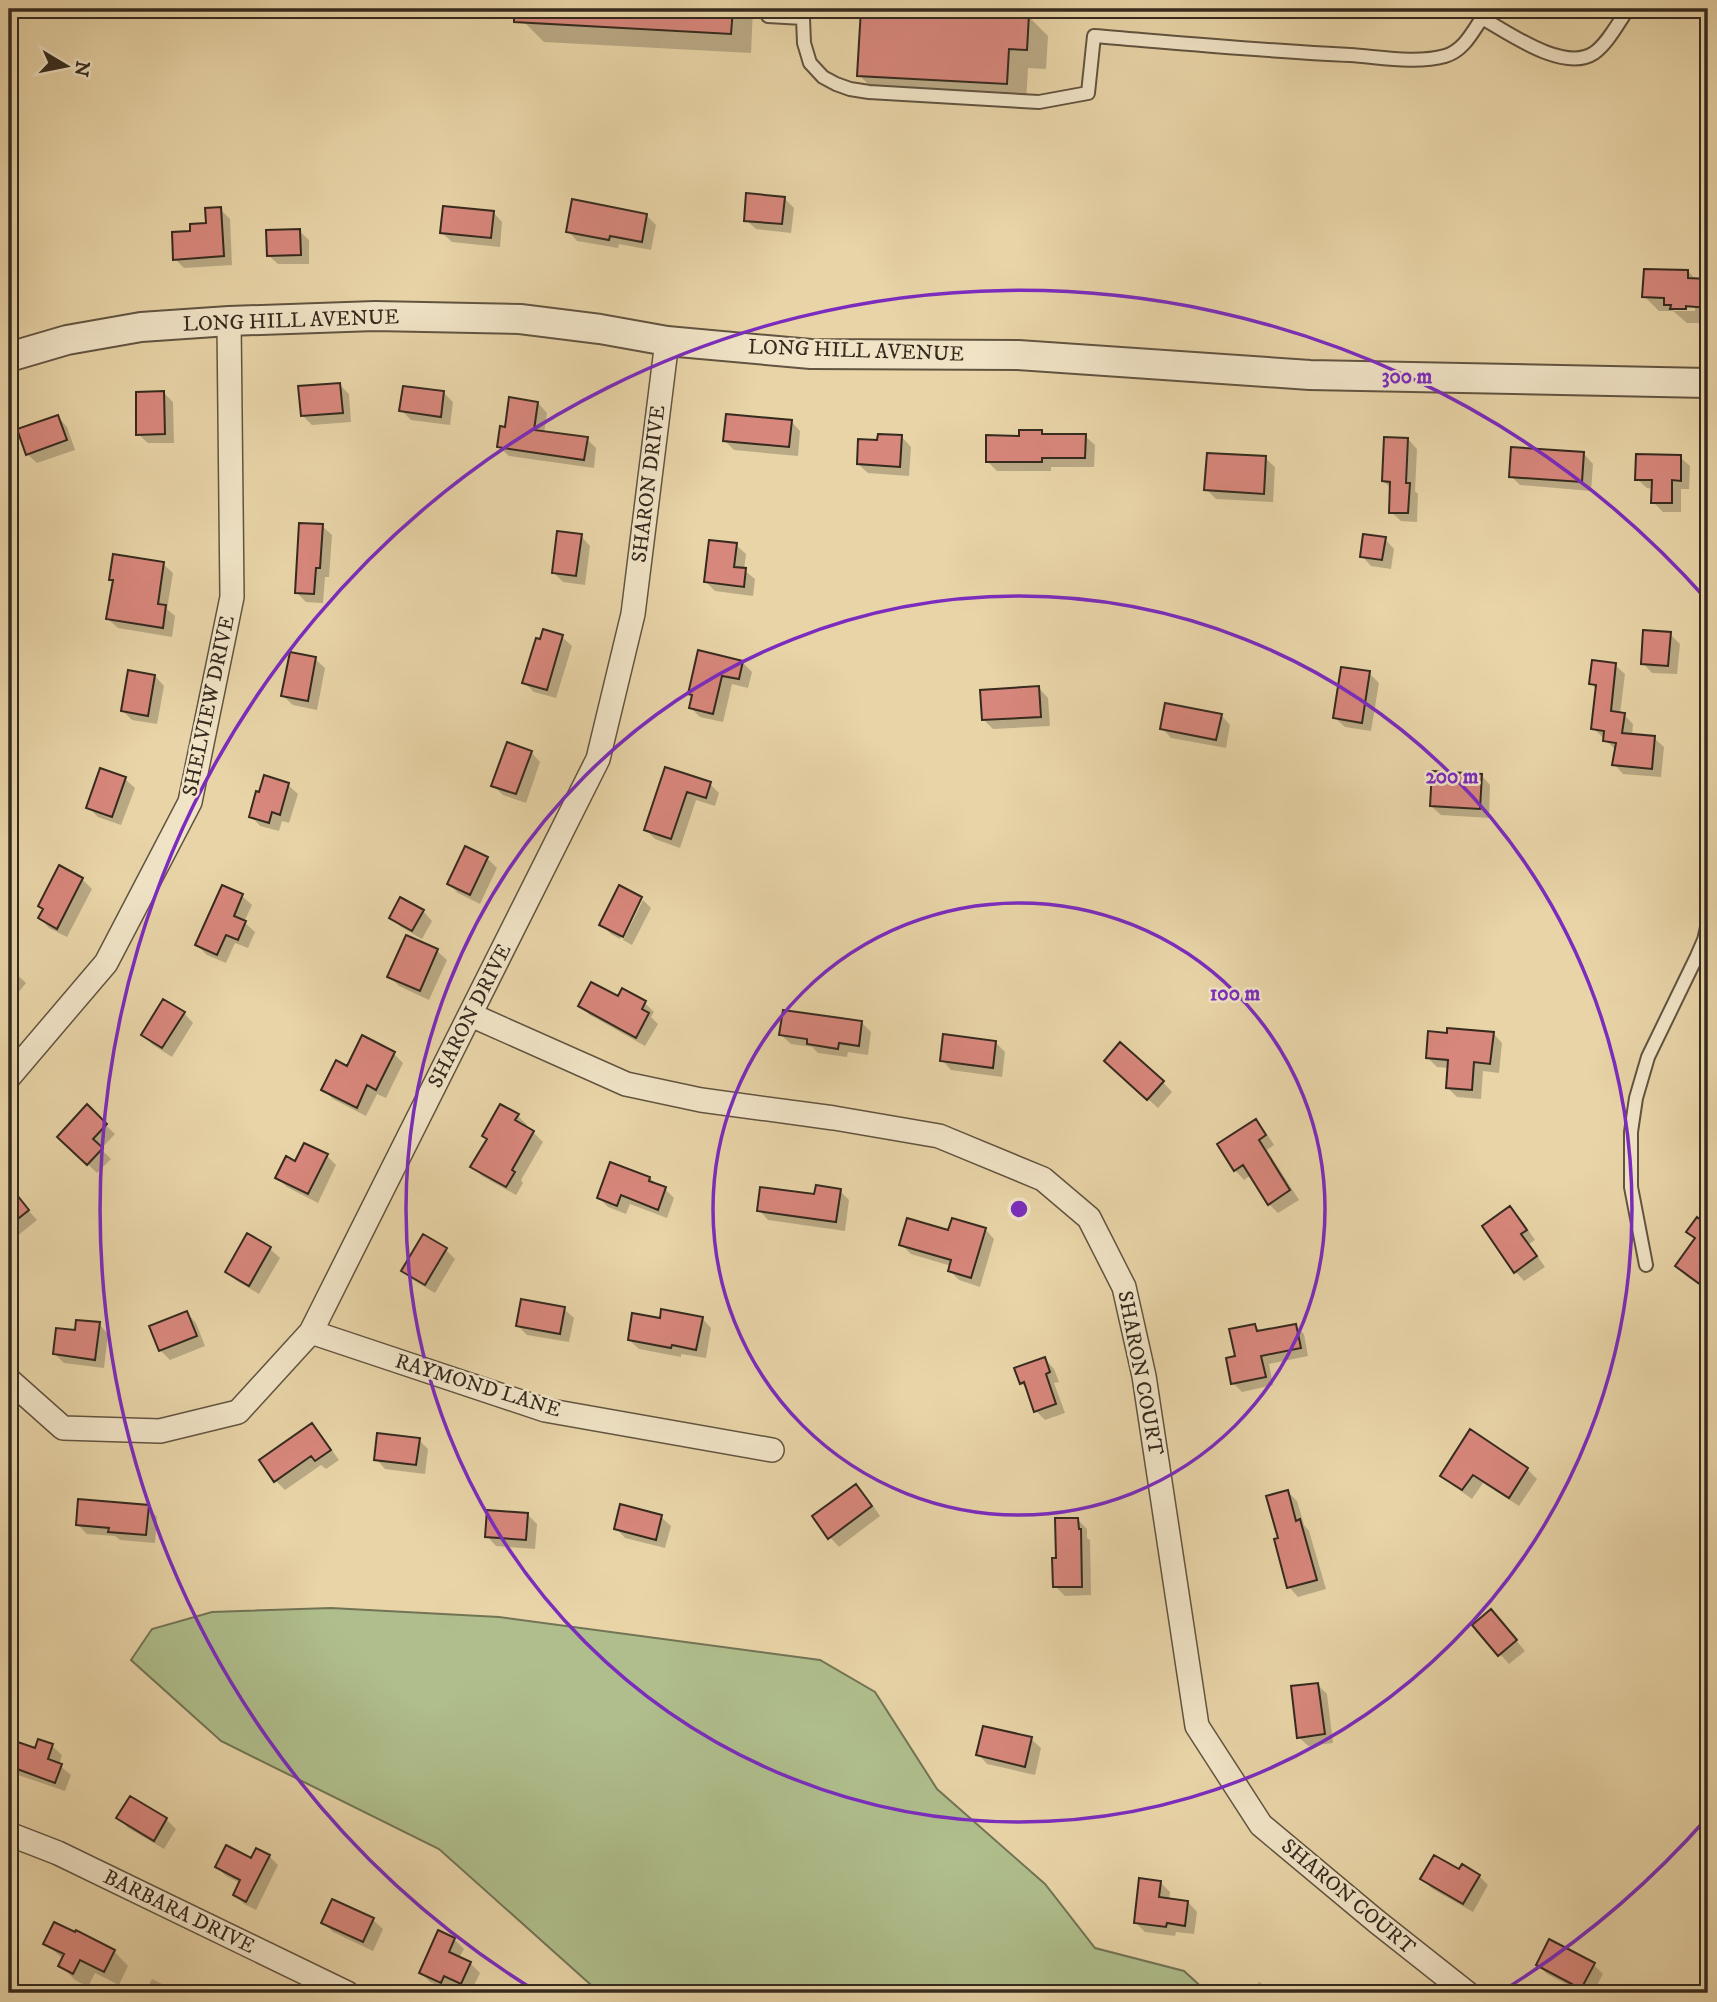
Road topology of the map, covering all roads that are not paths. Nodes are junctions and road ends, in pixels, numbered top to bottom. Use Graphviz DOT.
graph roads {
  1 [pos="769,9"];
  2 [pos="1628,9"];
  3 [pos="1485,14"];
  4 [pos="229,321"];
  5 [pos="667,341"];
  6 [pos="9,357"];
  7 [pos="1708,383"];
  8 [pos="1708,923"];
  9 [pos="471,1015"];
  10 [pos="9,1077"];
  11 [pos="1646,1265"];
  12 [pos="311,1332"];
  13 [pos="9,1380"];
  14 [pos="772,1450"];
  15 [pos="9,1834"];
  16 [pos="347,1993"];
  17 [pos="1467,1993"];
  1 -- 3 [label="lane"];
  2 -- 3 [label="lane"];
  4 -- 5 [label="street, LONG HILL AVENUE"];
  4 -- 6 [label="street, LONG HILL AVENUE"];
  4 -- 10 [label="street, SHELVIEW DRIVE"];
  5 -- 7 [label="street, LONG HILL AVENUE"];
  5 -- 9 [label="street, SHARON DRIVE"];
  8 -- 11 [label="lane"];
  9 -- 12 [label="street, SHARON DRIVE"];
  9 -- 17 [label="street, SHARON COURT"];
  12 -- 13 [label="street, SHARON DRIVE"];
  12 -- 14 [label="street, RAYMOND LANE"];
  15 -- 16 [label="street, BARBARA DRIVE"];
}
